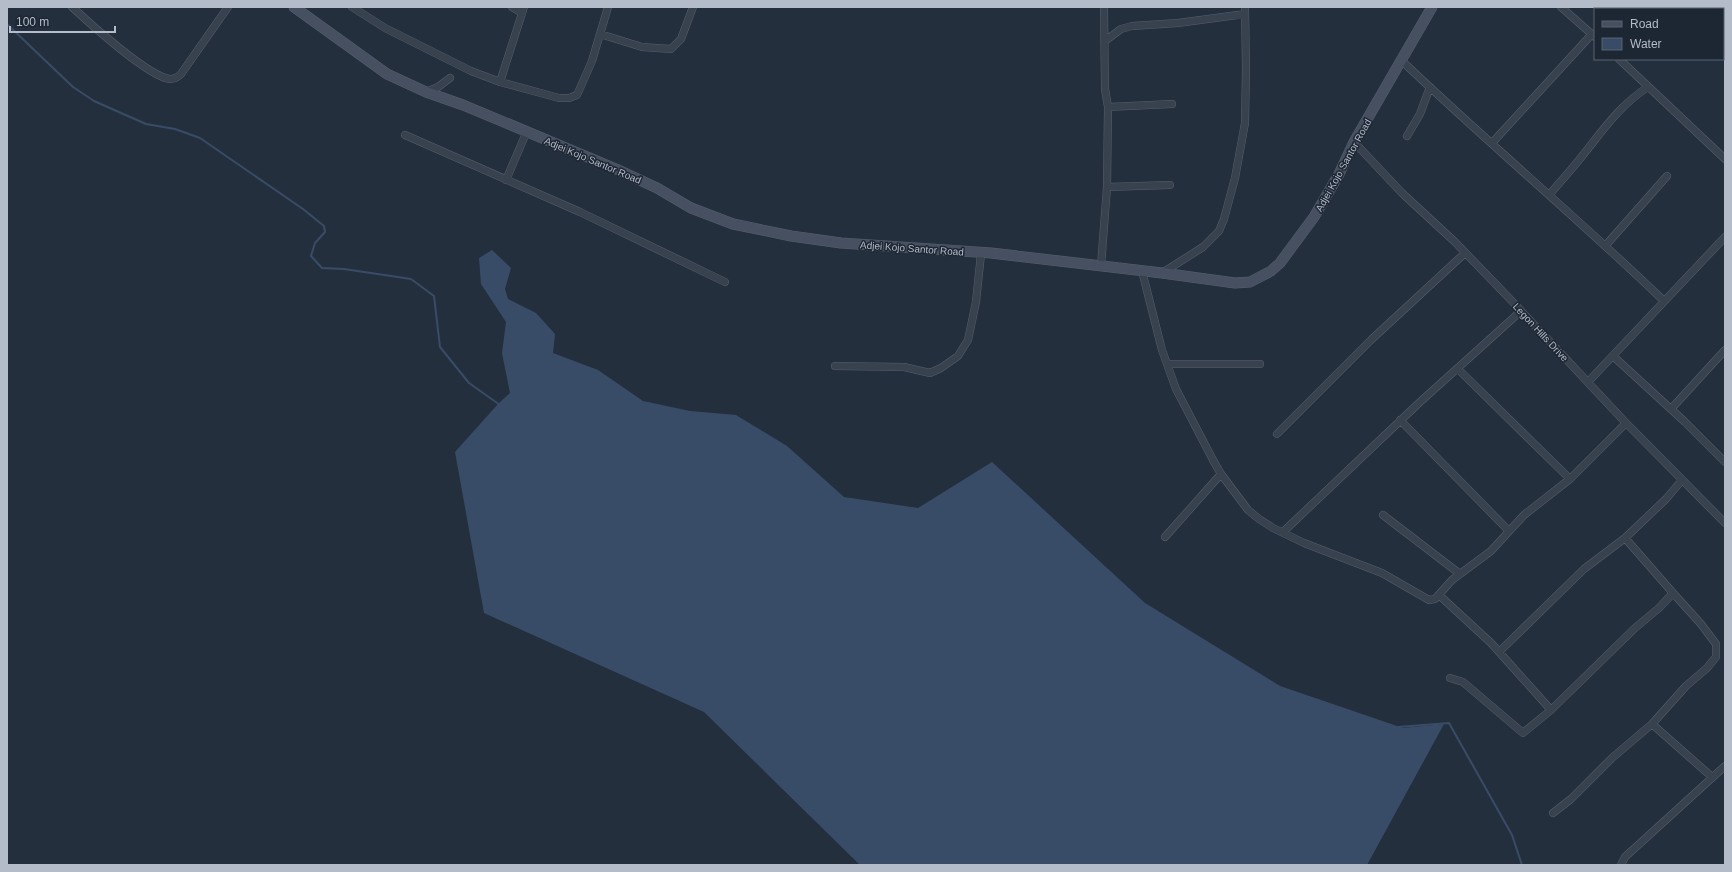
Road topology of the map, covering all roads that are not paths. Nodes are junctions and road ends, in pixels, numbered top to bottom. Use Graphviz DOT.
graph roads {
  1 [pos="72,7"];
  2 [pos="228,7"];
  3 [pos="294,7"];
  4 [pos="352,7"];
  5 [pos="512,7"];
  6 [pos="608,7"];
  7 [pos="692,7"];
  8 [pos="1104,7"];
  9 [pos="1432,7"];
  10 [pos="1561,7"];
  11 [pos="523,10"];
  12 [pos="1245,10"];
  13 [pos="600,34"];
  14 [pos="1593,36"];
  15 [pos="1105,41"];
  16 [pos="1620,60"];
  17 [pos="1402,61"];
  18 [pos="450,78"];
  19 [pos="500,82"];
  20 [pos="1430,87"];
  21 [pos="1648,87"];
  22 [pos="426,92"];
  23 [pos="1172,104"];
  24 [pos="1108,107"];
  25 [pos="527,131"];
  26 [pos="405,135"];
  27 [pos="1407,136"];
  28 [pos="1354,142"];
  29 [pos="1492,143"];
  30 [pos="1725,159"];
  31 [pos="1667,176"];
  32 [pos="506,180"];
  33 [pos="1170,185"];
  34 [pos="1107,187"];
  35 [pos="1549,196"];
  36 [pos="1725,236"];
  37 [pos="1606,245"];
  38 [pos="1465,253"];
  39 [pos="981,254"];
  40 [pos="1101,266"];
  41 [pos="1142,271"];
  42 [pos="1162,273"];
  43 [pos="725,282"];
  44 [pos="1664,301"];
  45 [pos="1520,311"];
  46 [pos="1725,350"];
  47 [pos="1613,356"];
  48 [pos="1168,364"];
  49 [pos="1260,364"];
  50 [pos="835,366"];
  51 [pos="1458,369"];
  52 [pos="1588,382"];
  53 [pos="1670,409"];
  54 [pos="1400,420"];
  55 [pos="1626,423"];
  56 [pos="1277,434"];
  57 [pos="1724,460"];
  58 [pos="1221,474"];
  59 [pos="1570,479"];
  60 [pos="1682,480"];
  61 [pos="1383,515"];
  62 [pos="1725,523"];
  63 [pos="1509,531"];
  64 [pos="1283,532"];
  65 [pos="1165,537"];
  66 [pos="1625,538"];
  67 [pos="1460,574"];
  68 [pos="1673,593"];
  69 [pos="1439,595"];
  70 [pos="1725,650"];
  71 [pos="1717,651"];
  72 [pos="1499,652"];
  73 [pos="1450,678"];
  74 [pos="1551,710"];
  75 [pos="1652,724"];
  76 [pos="1725,766"];
  77 [pos="1712,777"];
  78 [pos="1553,813"];
  79 [pos="1621,865"];
  1 -- 2 [label="street"];
  3 -- 22 [label="street, Adjei Kojo Santor Road"];
  4 -- 19 [label="street"];
  5 -- 11 [label="street"];
  6 -- 13 [label="street"];
  7 -- 13 [label="street"];
  8 -- 15 [label="street"];
  9 -- 17 [label="street, Adjei Kojo Santor Road"];
  10 -- 14 [label="street"];
  11 -- 19 [label="street"];
  12 -- 15 [label="street"];
  12 -- 42 [label="street"];
  13 -- 19 [label="street"];
  14 -- 29 [label="street"];
  15 -- 24 [label="street"];
  16 -- 21 [label="street"];
  17 -- 20 [label="street"];
  17 -- 28 [label="street, Adjei Kojo Santor Road"];
  18 -- 22 [label="street"];
  20 -- 27 [label="street"];
  20 -- 29 [label="street"];
  21 -- 30 [label="street"];
  21 -- 35 [label="street"];
  22 -- 25 [label="street, Adjei Kojo Santor Road"];
  23 -- 24 [label="street"];
  24 -- 34 [label="street"];
  25 -- 32 [label="street"];
  25 -- 39 [label="street, Adjei Kojo Santor Road"];
  26 -- 32 [label="street"];
  28 -- 38 [label="street, Legon Hills Drive"];
  28 -- 42 [label="street, Adjei Kojo Santor Road"];
  29 -- 35 [label="street"];
  31 -- 37 [label="street"];
  32 -- 43 [label="street"];
  33 -- 34 [label="street"];
  34 -- 40 [label="street"];
  35 -- 37 [label="street"];
  36 -- 44 [label="street"];
  37 -- 44 [label="street"];
  38 -- 45 [label="street, Legon Hills Drive"];
  38 -- 56 [label="street"];
  39 -- 40 [label="street, Adjei Kojo Santor Road"];
  39 -- 50 [label="street"];
  40 -- 41 [label="street, Adjei Kojo Santor Road"];
  41 -- 42 [label="street, Adjei Kojo Santor Road"];
  41 -- 48 [label="street"];
  44 -- 47 [label="street"];
  45 -- 51 [label="street"];
  45 -- 52 [label="street, Legon Hills Drive"];
  46 -- 53 [label="street"];
  47 -- 52 [label="street"];
  47 -- 53 [label="street"];
  48 -- 49 [label="street"];
  48 -- 58 [label="street"];
  51 -- 54 [label="street"];
  51 -- 59 [label="street"];
  52 -- 55 [label="street, Legon Hills Drive"];
  53 -- 57 [label="street"];
  54 -- 63 [label="street"];
  54 -- 64 [label="street"];
  55 -- 59 [label="street"];
  55 -- 60 [label="street, Legon Hills Drive"];
  58 -- 64 [label="street"];
  58 -- 65 [label="street"];
  59 -- 63 [label="street"];
  60 -- 62 [label="street, Legon Hills Drive"];
  60 -- 66 [label="street"];
  61 -- 67 [label="street"];
  63 -- 67 [label="street"];
  64 -- 69 [label="street"];
  66 -- 68 [label="street"];
  66 -- 72 [label="street"];
  67 -- 69 [label="street"];
  68 -- 71 [label="street"];
  68 -- 74 [label="street"];
  69 -- 72 [label="street"];
  70 -- 71 [label="street"];
  71 -- 75 [label="street"];
  72 -- 74 [label="street"];
  73 -- 74 [label="street"];
  75 -- 77 [label="street"];
  75 -- 78 [label="street"];
  76 -- 77 [label="street"];
  77 -- 79 [label="street"];
}
